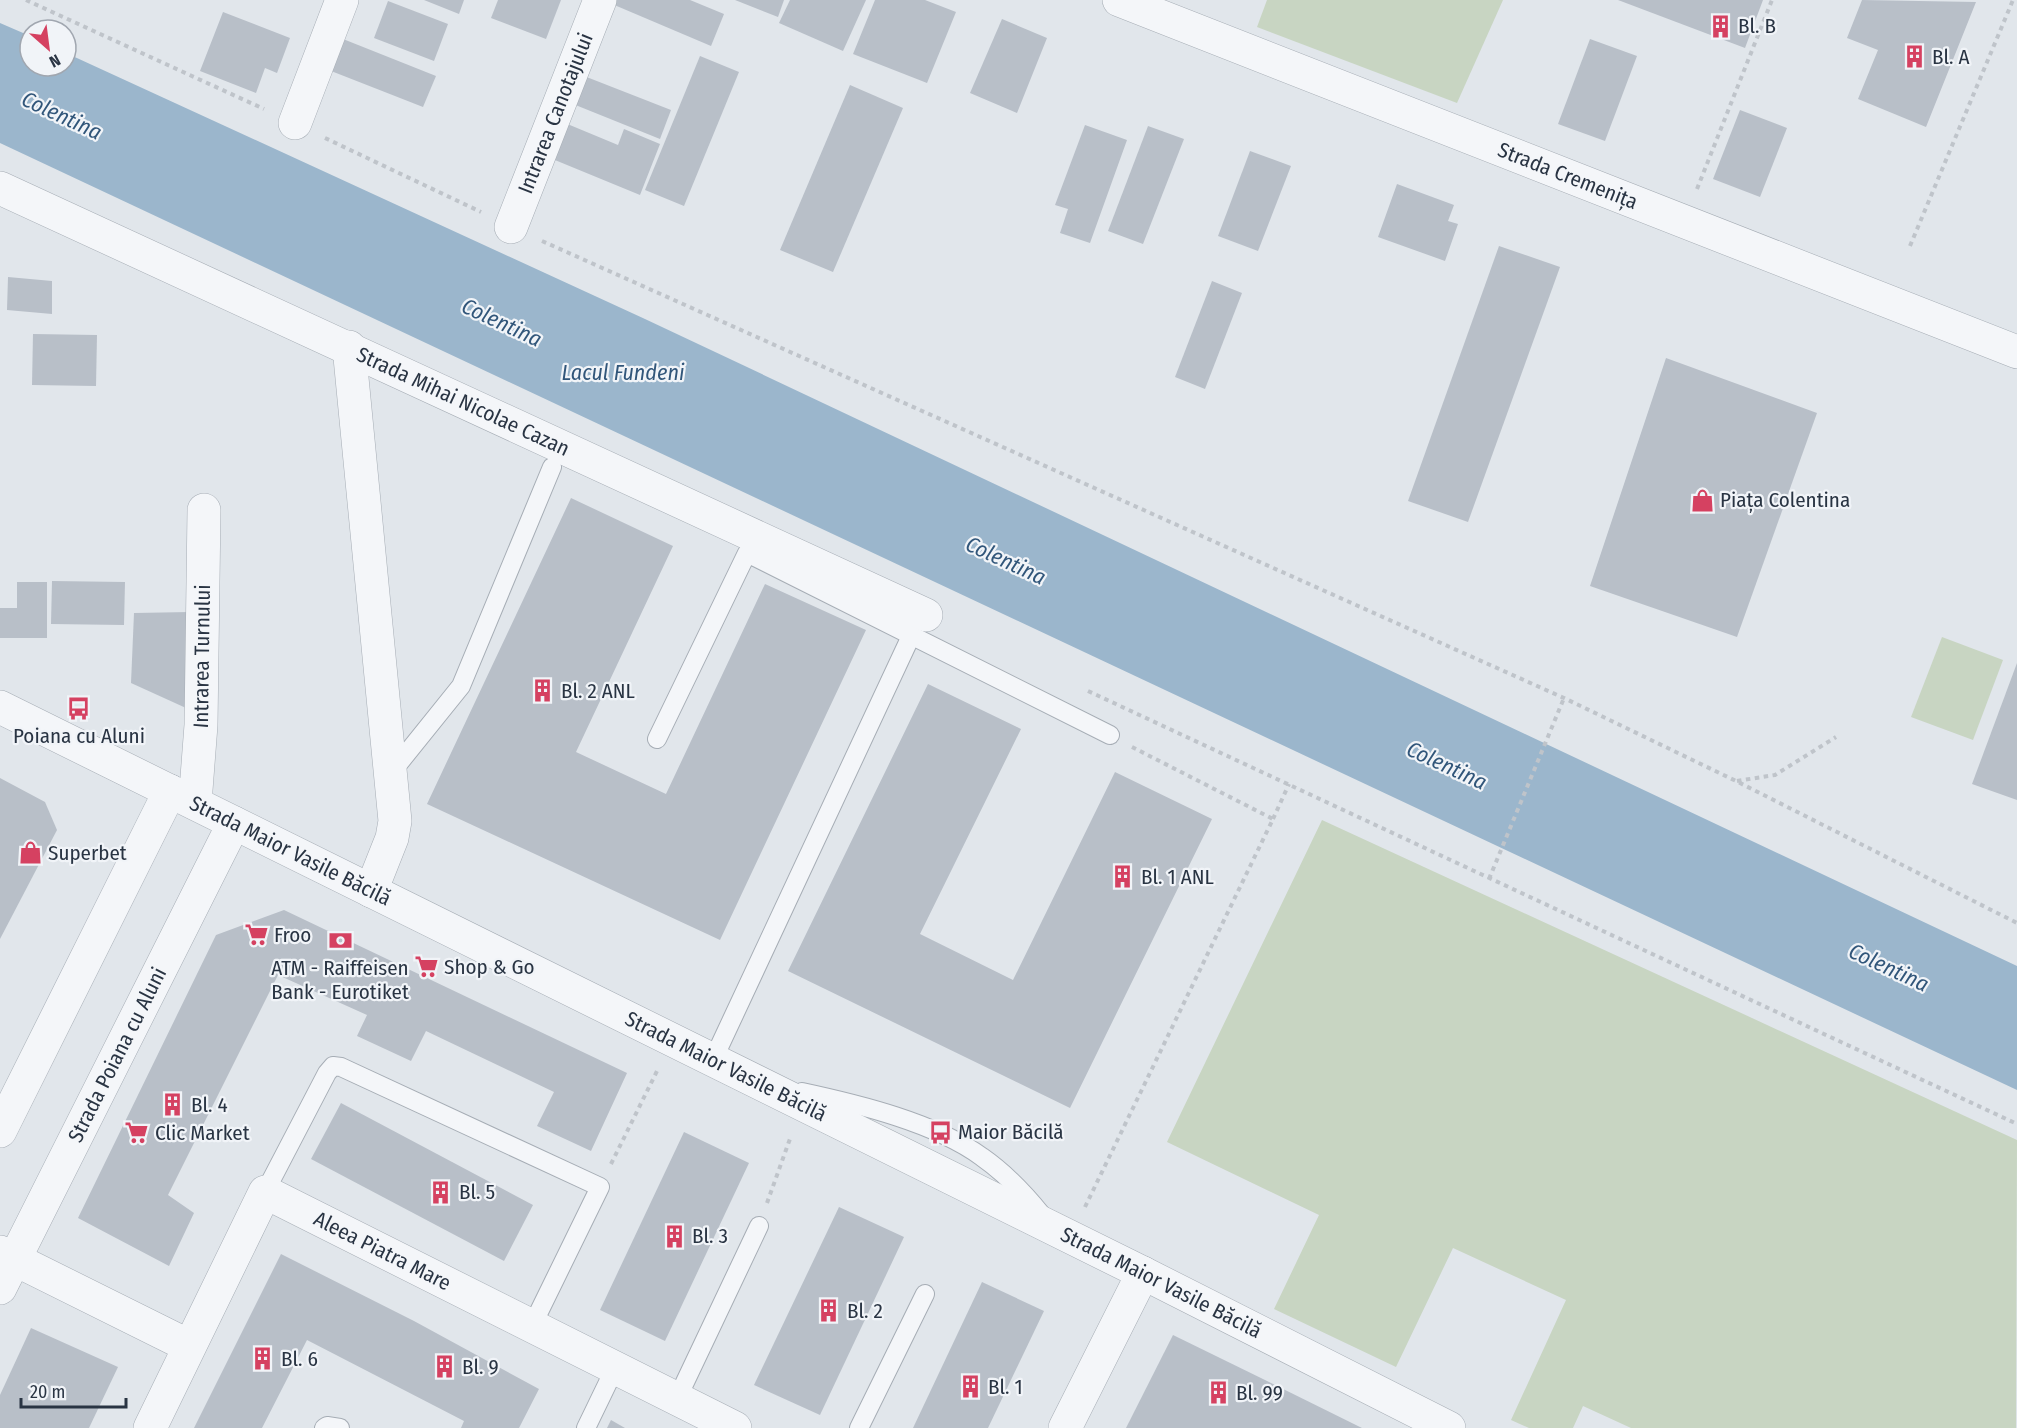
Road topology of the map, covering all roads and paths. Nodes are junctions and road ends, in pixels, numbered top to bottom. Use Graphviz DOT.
graph roads {
  1 [pos="26,0"];
  2 [pos="342,0"];
  3 [pos="600,0"];
  4 [pos="1119,0"];
  5 [pos="1772,0"];
  6 [pos="2013,0"];
  7 [pos="295,123"];
  8 [pos="0,188"];
  9 [pos="1684,220"];
  10 [pos="512,227"];
  11 [pos="1910,246"];
  12 [pos="349,347"];
  13 [pos="2017,352"];
  14 [pos="552,467"];
  15 [pos="204,510"];
  16 [pos="919,626"];
  17 [pos="1086,690"];
  18 [pos="1564,698"];
  19 [pos="0,707"];
  20 [pos="1110,735"];
  21 [pos="1836,737"];
  22 [pos="657,739"];
  23 [pos="391,773"];
  24 [pos="1736,781"];
  25 [pos="1289,784"];
  26 [pos="183,797"];
  27 [pos="1273,819"];
  28 [pos="234,823"];
  29 [pos="1489,879"];
  30 [pos="371,891"];
  31 [pos="2017,923"];
  32 [pos="673,1040"];
  33 [pos="712,1060"];
  34 [pos="766,1086"];
  35 [pos="802,1104"];
  36 [pos="2017,1124"];
  37 [pos="0,1131"];
  38 [pos="600,1187"];
  39 [pos="266,1192"];
  40 [pos="759,1226"];
  41 [pos="1067,1236"];
  42 [pos="5,1266"];
  43 [pos="1143,1273"];
  44 [pos="925,1294"];
  45 [pos="532,1326"];
  46 [pos="189,1346"];
  47 [pos="615,1368"];
  48 [pos="677,1399"];
  49 [pos="150,1428"];
  50 [pos="324,1428"];
  51 [pos="340,1428"];
  52 [pos="586,1428"];
  53 [pos="735,1428"];
  54 [pos="859,1428"];
  55 [pos="1065,1428"];
  56 [pos="1449,1428"];
  1 -- 7 [label="path"];
  2 -- 7 [label="street"];
  3 -- 10 [label="street, Intrarea Canotajului"];
  4 -- 9 [label="street, Strada Cremenița"];
  5 -- 9 [label="path"];
  6 -- 11 [label="path"];
  7 -- 10 [label="path"];
  8 -- 12 [label="street, Strada Mihai Nicolae Cazan"];
  9 -- 13 [label="street, Strada Cremenița"];
  10 -- 18 [label="path"];
  12 -- 16 [label="street, Strada Mihai Nicolae Cazan"];
  12 -- 23 [label="street"];
  14 -- 23 [label="lane"];
  15 -- 26 [label="street, Intrarea Turnului"];
  16 -- 20 [label="lane"];
  16 -- 22 [label="lane"];
  16 -- 33 [label="lane"];
  17 -- 25 [label="path"];
  18 -- 24 [label="path"];
  18 -- 29 [label="path"];
  19 -- 26 [label="street, Strada Maior Vasile Băcilă"];
  20 -- 27 [label="path"];
  21 -- 24 [label="path"];
  23 -- 30 [label="street"];
  24 -- 31 [label="path"];
  25 -- 27 [label="path"];
  25 -- 29 [label="path"];
  26 -- 28 [label="street, Strada Maior Vasile Băcilă"];
  26 -- 37 [label="street"];
  27 -- 41 [label="path"];
  28 -- 30 [label="street, Strada Maior Vasile Băcilă"];
  28 -- 42 [label="street, Strada Poiana cu Aluni"];
  29 -- 36 [label="path"];
  30 -- 32 [label="street, Strada Maior Vasile Băcilă"];
  32 -- 33 [label="street, Strada Maior Vasile Băcilă"];
  32 -- 38 [label="path"];
  33 -- 34 [label="street, Strada Maior Vasile Băcilă"];
  34 -- 35 [label="street, Strada Maior Vasile Băcilă"];
  34 -- 41 [label="lane"];
  35 -- 40 [label="path"];
  35 -- 41 [label="street, Strada Maior Vasile Băcilă"];
  38 -- 39 [label="lane"];
  38 -- 45 [label="lane"];
  39 -- 45 [label="street, Aleea Piatra Mare"];
  39 -- 46 [label="street"];
  40 -- 48 [label="lane"];
  41 -- 43 [label="street, Strada Maior Vasile Băcilă"];
  42 -- 46 [label="street"];
  43 -- 55 [label="street"];
  43 -- 56 [label="street, Strada Maior Vasile Băcilă"];
  44 -- 54 [label="lane"];
  45 -- 47 [label="street, Aleea Piatra Mare"];
  46 -- 49 [label="street"];
  47 -- 48 [label="street, Aleea Piatra Mare"];
  47 -- 52 [label="lane"];
  48 -- 53 [label="street, Aleea Piatra Mare"];
  50 -- 51 [label="lane"];
}
